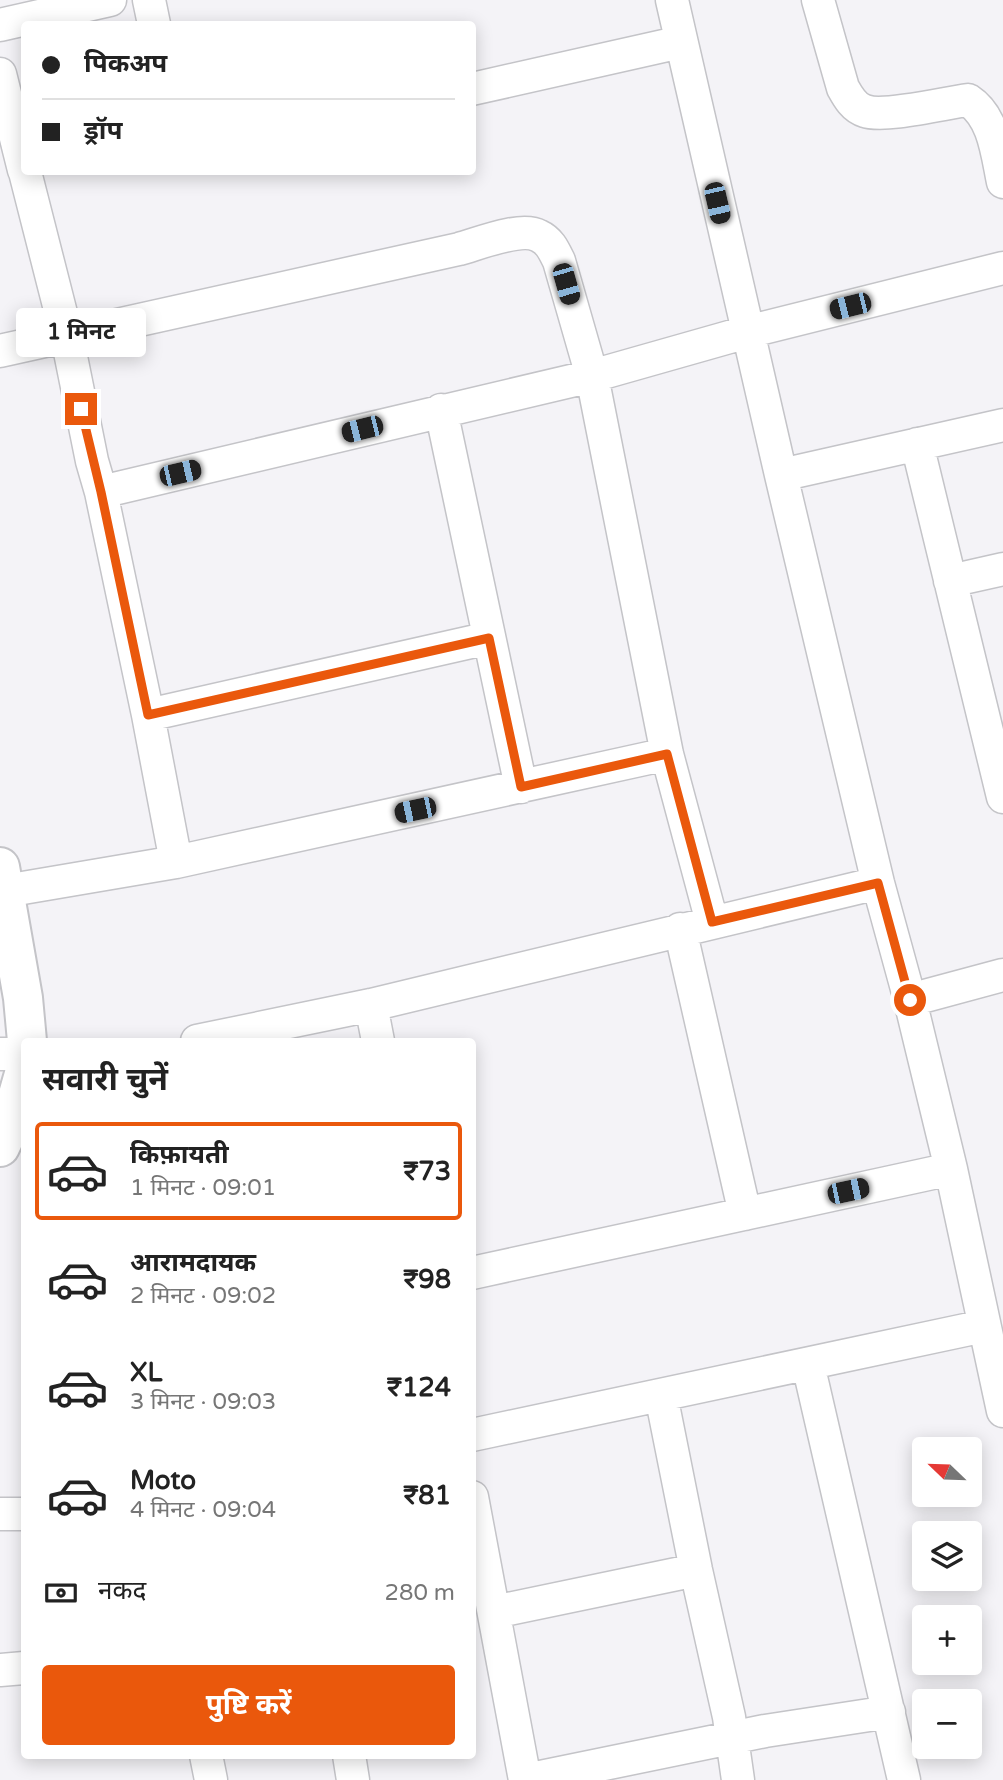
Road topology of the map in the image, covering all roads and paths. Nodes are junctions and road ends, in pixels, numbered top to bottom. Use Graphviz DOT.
graph roads {
  1 [pos="110,0"];
  2 [pos="149,0"];
  3 [pos="671,0"];
  4 [pos="818,0"];
  5 [pos="76,4"];
  6 [pos="153,21"];
  7 [pos="0,24"];
  8 [pos="681,42"];
  9 [pos="0,75"];
  10 [pos="476,88"];
  11 [pos="21,156"];
  12 [pos="26,175"];
  13 [pos="1003,182"];
  14 [pos="1003,268"];
  15 [pos="747,332"];
  16 [pos="67,337"];
  17 [pos="0,351"];
  18 [pos="592,376"];
  19 [pos="441,410"];
  20 [pos="1003,425"];
  21 [pos="917,444"];
  22 [pos="781,475"];
  23 [pos="101,492"];
  24 [pos="1003,569"];
  25 [pos="950,580"];
  26 [pos="489,638"];
  27 [pos="991,701"];
  28 [pos="148,715"];
  29 [pos="667,754"];
  30 [pos="521,787"];
  31 [pos="1003,797"];
  32 [pos="176,862"];
  33 [pos="3,879"];
  34 [pos="878,883"];
  35 [pos="712,922"];
  36 [pos="680,929"];
  37 [pos="1003,975"];
  38 [pos="910,1000"];
  39 [pos="370,1005"];
  40 [pos="27,1038"];
  41 [pos="223,1038"];
  42 [pos="377,1038"];
  43 [pos="0,1054"];
  44 [pos="21,1054"];
  45 [pos="21,1084"];
  46 [pos="0,1147"];
  47 [pos="951,1169"];
  48 [pos="744,1214"];
  49 [pos="476,1272"];
  50 [pos="984,1326"];
  51 [pos="808,1363"];
  52 [pos="661,1395"];
  53 [pos="1003,1411"];
  54 [pos="476,1433"];
  55 [pos="0,1514"];
  56 [pos="21,1514"];
  57 [pos="476,1518"];
  58 [pos="696,1570"];
  59 [pos="494,1612"];
  60 [pos="21,1668"];
  61 [pos="0,1671"];
  62 [pos="889,1712"];
  63 [pos="733,1739"];
  64 [pos="207,1759"];
  65 [pos="350,1759"];
  66 [pos="211,1780"];
  67 [pos="353,1780"];
  68 [pos="525,1780"];
  69 [pos="738,1780"];
  70 [pos="904,1780"];
  1 -- 5 [label="street"];
  2 -- 6 [label="street"];
  3 -- 8 [label="street"];
  4 -- 13 [label="street"];
  5 -- 7 [label="street"];
  8 -- 10 [label="street"];
  8 -- 15 [label="street"];
  9 -- 11 [label="street"];
  12 -- 16 [label="street"];
  14 -- 15 [label="street"];
  15 -- 18 [label="street"];
  15 -- 22 [label="street"];
  16 -- 17 [label="street"];
  16 -- 18 [label="street"];
  16 -- 23 [label="street"];
  18 -- 19 [label="street"];
  18 -- 29 [label="street"];
  19 -- 23 [label="street"];
  19 -- 26 [label="street"];
  20 -- 21 [label="street"];
  21 -- 22 [label="street"];
  21 -- 25 [label="street"];
  22 -- 34 [label="street"];
  23 -- 28 [label="street"];
  24 -- 25 [label="street"];
  25 -- 27 [label="street"];
  26 -- 28 [label="street"];
  26 -- 30 [label="street"];
  27 -- 31 [label="street"];
  28 -- 32 [label="street"];
  29 -- 30 [label="street"];
  29 -- 35 [label="street"];
  30 -- 32 [label="street"];
  32 -- 33 [label="street"];
  33 -- 40 [label="street"];
  34 -- 35 [label="street"];
  34 -- 38 [label="street"];
  35 -- 36 [label="street"];
  36 -- 39 [label="street"];
  36 -- 48 [label="street"];
  37 -- 38 [label="street"];
  38 -- 47 [label="street"];
  39 -- 41 [label="street"];
  39 -- 42 [label="street"];
  43 -- 44 [label="street"];
  45 -- 46 [label="street"];
  47 -- 48 [label="street"];
  47 -- 50 [label="street"];
  48 -- 49 [label="street"];
  50 -- 51 [label="street"];
  50 -- 53 [label="street"];
  51 -- 52 [label="street"];
  51 -- 62 [label="street"];
  52 -- 54 [label="street"];
  52 -- 58 [label="street"];
  55 -- 56 [label="street"];
  57 -- 59 [label="street"];
  58 -- 59 [label="street"];
  58 -- 63 [label="street"];
  59 -- 68 [label="street"];
  60 -- 61 [label="street"];
  62 -- 63 [label="street"];
  62 -- 70 [label="street"];
  63 -- 68 [label="street"];
  63 -- 69 [label="street"];
  64 -- 66 [label="street"];
  65 -- 67 [label="street"];
}
